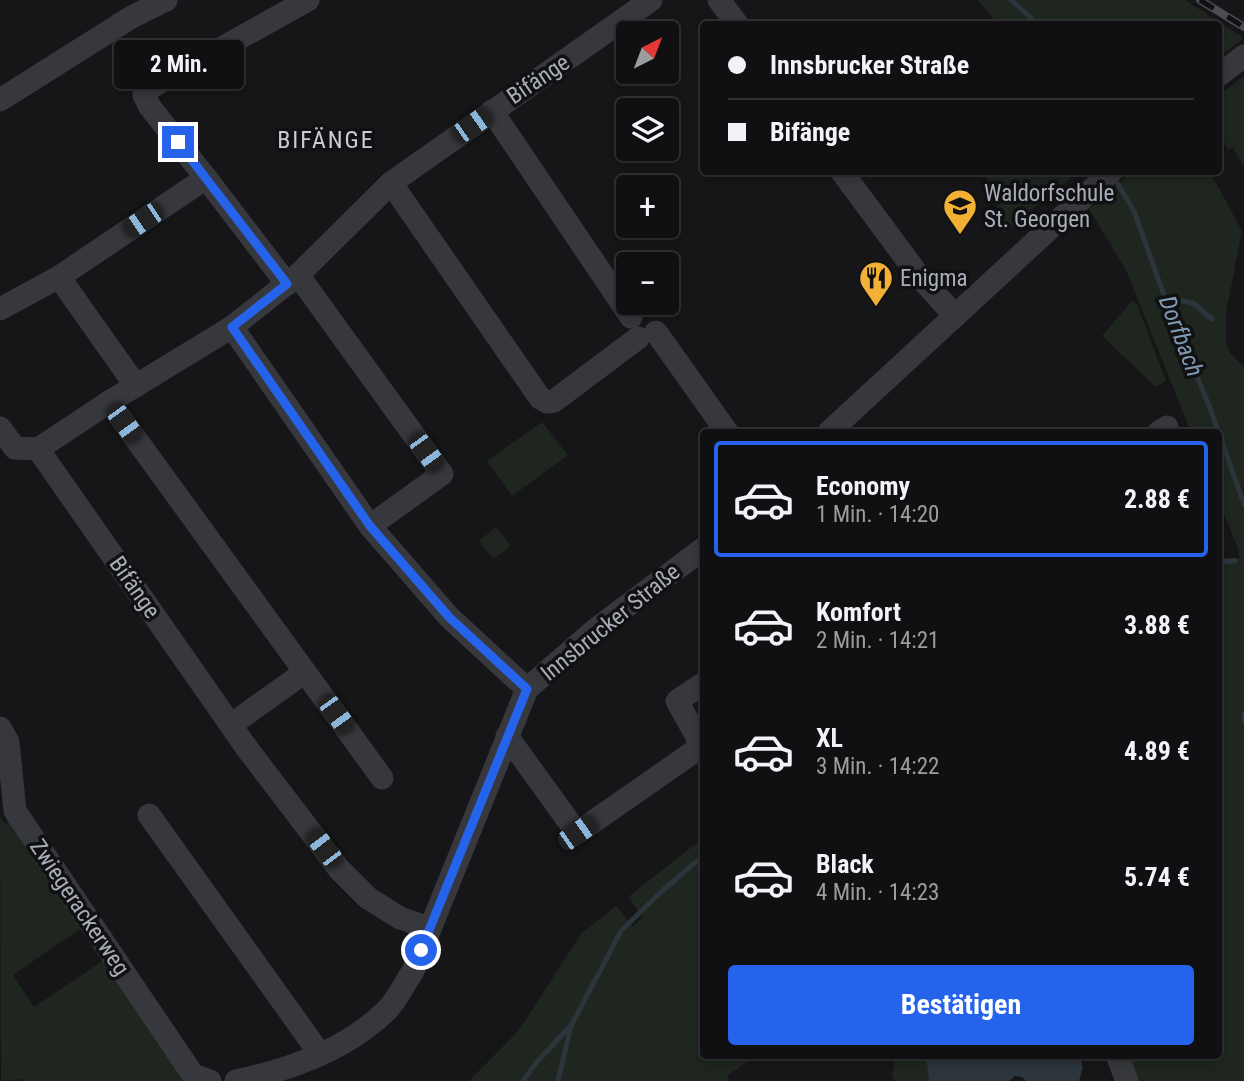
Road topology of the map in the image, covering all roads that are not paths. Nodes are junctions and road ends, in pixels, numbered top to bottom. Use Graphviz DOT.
graph roads {
  1 [pos="166,0"];
  2 [pos="308,0"];
  3 [pos="651,0"];
  4 [pos="719,0"];
  5 [pos="735,21"];
  6 [pos="1244,56"];
  7 [pos="1222,73"];
  8 [pos="0,100"];
  9 [pos="492,111"];
  10 [pos="844,175"];
  11 [pos="1108,175"];
  12 [pos="206,178"];
  13 [pos="391,183"];
  14 [pos="59,277"];
  15 [pos="292,280"];
  16 [pos="0,309"];
  17 [pos="955,316"];
  18 [pos="232,327"];
  19 [pos="642,329"];
  20 [pos="136,386"];
  21 [pos="109,402"];
  22 [pos="0,428"];
  23 [pos="725,429"];
  24 [pos="833,429"];
  25 [pos="38,449"];
  26 [pos="370,526"];
  27 [pos="700,551"];
  28 [pos="305,672"];
  29 [pos="700,685"];
  30 [pos="527,689"];
  31 [pos="232,724"];
  32 [pos="0,728"];
  33 [pos="507,736"];
  34 [pos="700,742"];
  35 [pos="700,747"];
  36 [pos="382,778"];
  37 [pos="149,815"];
  38 [pos="429,928"];
  39 [pos="320,1054"];
  40 [pos="1119,1059"];
  41 [pos="202,1078"];
  42 [pos="236,1081"];
  43 [pos="1128,1081"];
  1 -- 8 [label="street"];
  2 -- 12 [label="street"];
  3 -- 9 [label="street, Bifänge"];
  4 -- 5 [label="street"];
  6 -- 7 [label="street"];
  9 -- 13 [label="street, Bifänge"];
  9 -- 19 [label="street"];
  10 -- 17 [label="street"];
  11 -- 17 [label="street"];
  12 -- 14 [label="street"];
  12 -- 15 [label="street"];
  13 -- 15 [label="street, Bifänge"];
  13 -- 19 [label="street"];
  14 -- 16 [label="street"];
  14 -- 20 [label="street"];
  15 -- 18 [label="street, Bifänge"];
  15 -- 26 [label="street"];
  17 -- 24 [label="street"];
  18 -- 20 [label="street, Bifänge"];
  18 -- 26 [label="street"];
  19 -- 23 [label="street"];
  20 -- 21 [label="street, Bifänge"];
  21 -- 25 [label="street, Bifänge"];
  21 -- 28 [label="street"];
  22 -- 25 [label="street"];
  25 -- 31 [label="street, Bifänge"];
  26 -- 30 [label="street"];
  27 -- 30 [label="street, Innsbrucker Straße"];
  28 -- 31 [label="street"];
  28 -- 36 [label="street"];
  29 -- 34 [label="street"];
  30 -- 33 [label="street, Innsbrucker Straße"];
  31 -- 38 [label="street, Bifänge"];
  32 -- 41 [label="street, Zwiegerackerweg"];
  33 -- 35 [label="street"];
  33 -- 38 [label="street, Innsbrucker Straße"];
  37 -- 39 [label="street"];
  38 -- 39 [label="street, Innsbrucker Straße"];
  39 -- 42 [label="street, Innsbrucker Straße"];
  40 -- 43 [label="street"];
}
